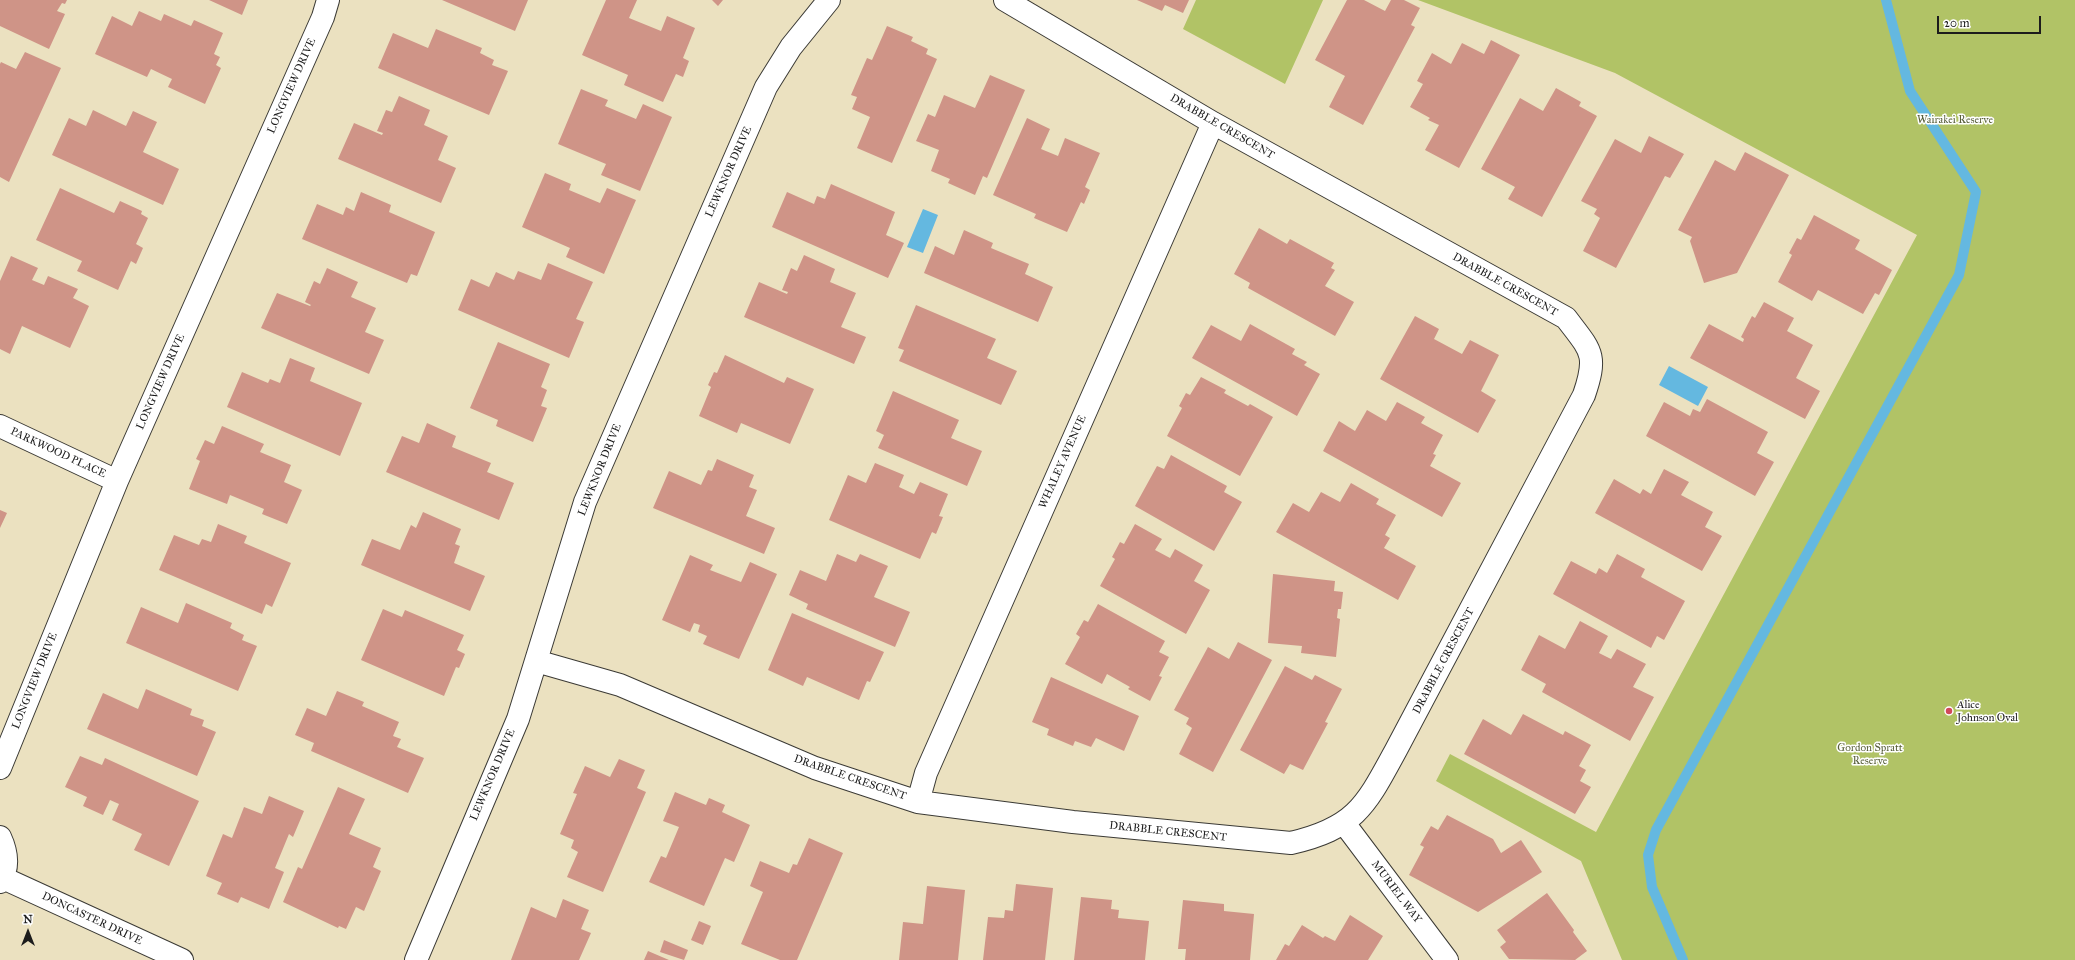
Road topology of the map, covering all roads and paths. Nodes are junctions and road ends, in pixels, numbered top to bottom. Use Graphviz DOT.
graph roads {
  1 [pos="328,0"];
  2 [pos="829,0"];
  3 [pos="1004,0"];
  4 [pos="1213,123"];
  5 [pos="0,426"];
  6 [pos="117,481"];
  7 [pos="536,661"];
  8 [pos="0,768"];
  9 [pos="918,802"];
  10 [pos="1344,823"];
  11 [pos="0,837"];
  12 [pos="1,880"];
  13 [pos="182,960"];
  14 [pos="416,960"];
  15 [pos="1447,960"];
  1 -- 6 [label="street, LONGVIEW DRIVE"];
  2 -- 7 [label="street, LEWKNOR DRIVE"];
  3 -- 4 [label="street, DRABBLE CRESCENT"];
  4 -- 9 [label="street, WHALEY AVENUE"];
  4 -- 10 [label="street, DRABBLE CRESCENT"];
  5 -- 6 [label="street, PARKWOOD PLACE"];
  6 -- 8 [label="street, LONGVIEW DRIVE"];
  7 -- 9 [label="street, DRABBLE CRESCENT"];
  7 -- 14 [label="street, LEWKNOR DRIVE"];
  9 -- 10 [label="street, DRABBLE CRESCENT"];
  10 -- 15 [label="street, MURIEL WAY"];
  11 -- 12 [label="street"];
  12 -- 13 [label="street, DONCASTER DRIVE"];
}
